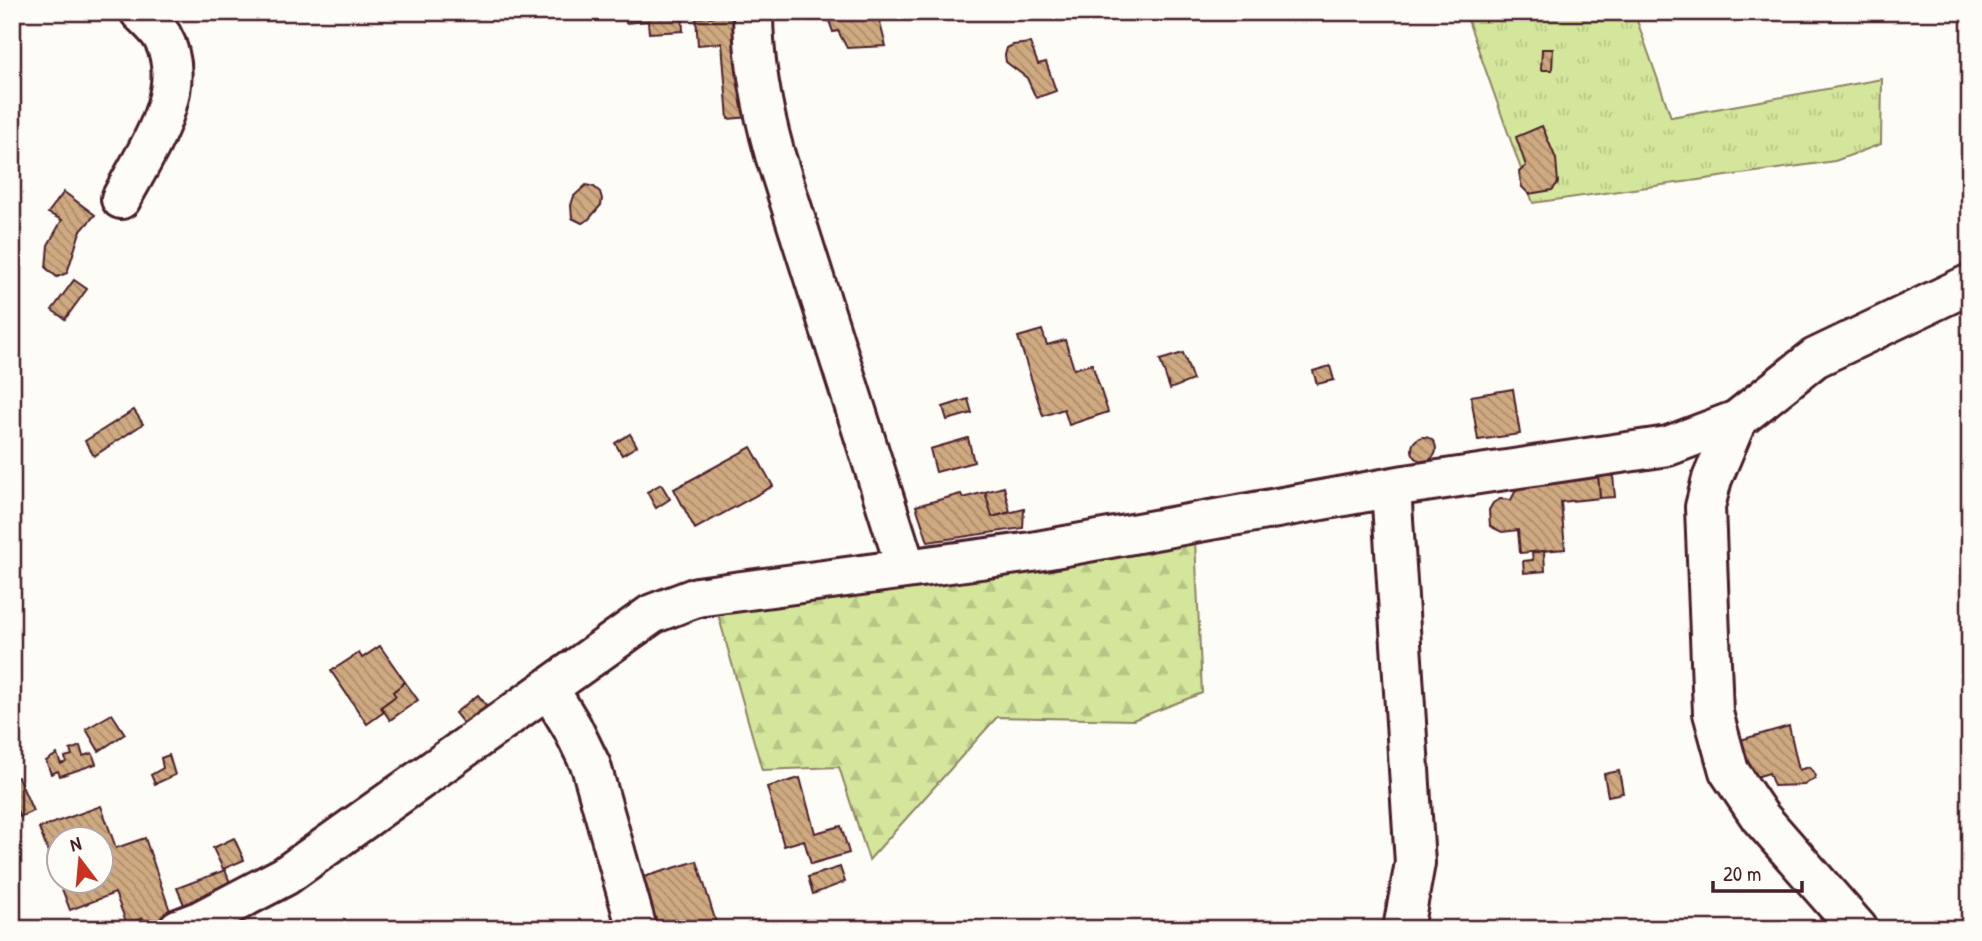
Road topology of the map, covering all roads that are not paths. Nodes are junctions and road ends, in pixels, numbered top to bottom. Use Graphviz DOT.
graph roads {
  1 [pos="140,12"];
  2 [pos="753,12"];
  3 [pos="121,199"];
  4 [pos="1970,284"];
  5 [pos="1737,421"];
  6 [pos="1391,488"];
  7 [pos="906,568"];
  8 [pos="548,689"];
  9 [pos="194,926"];
  10 [pos="637,929"];
  11 [pos="1403,929"];
  12 [pos="1858,929"];
  1 -- 3 [label="street"];
  2 -- 7 [label="street"];
  4 -- 5 [label="street"];
  5 -- 6 [label="street"];
  5 -- 12 [label="street"];
  6 -- 7 [label="street"];
  6 -- 11 [label="street"];
  7 -- 8 [label="street"];
  8 -- 9 [label="street"];
  8 -- 10 [label="street"];
}
